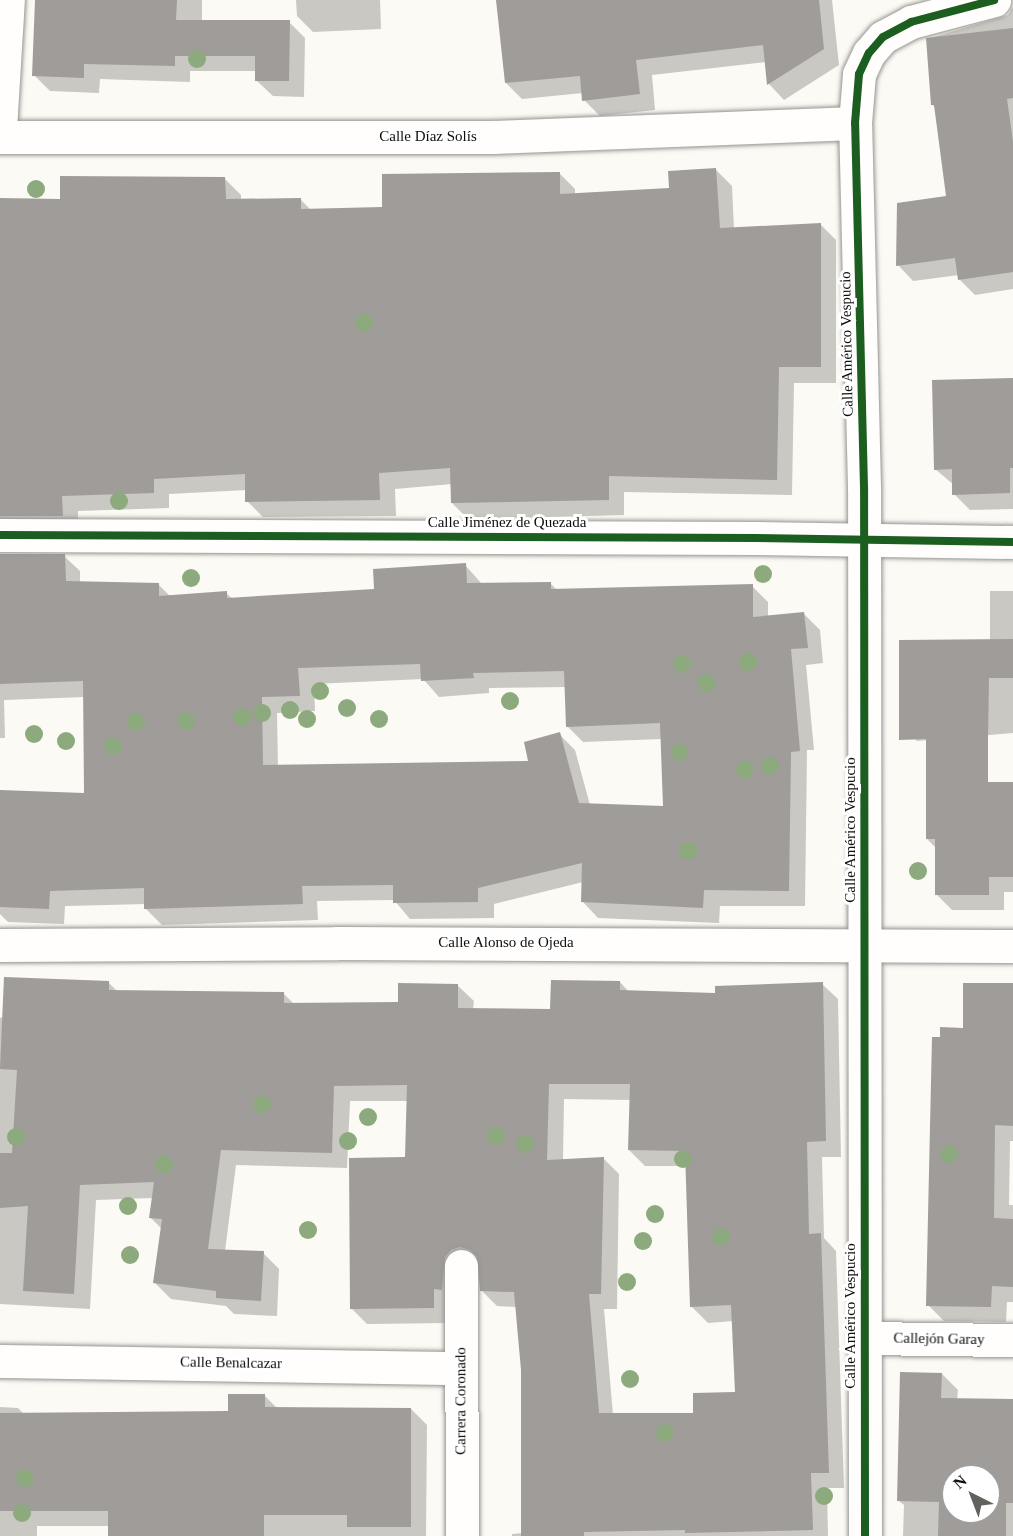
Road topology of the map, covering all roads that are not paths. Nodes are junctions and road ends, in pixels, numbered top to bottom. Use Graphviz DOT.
graph roads {
  1 [pos="8,0"];
  2 [pos="994,0"];
  3 [pos="855,123"];
  4 [pos="0,129"];
  5 [pos="0,137"];
  6 [pos="0,535"];
  7 [pos="864,540"];
  8 [pos="1013,542"];
  9 [pos="0,945"];
  10 [pos="864,945"];
  11 [pos="1013,946"];
  12 [pos="461,1266"];
  13 [pos="865,1338"];
  14 [pos="1013,1340"];
  15 [pos="0,1361"];
  16 [pos="461,1368"];
  17 [pos="462,1536"];
  18 [pos="865,1536"];
  1 -- 4 [label="street"];
  2 -- 3 [label="street, Calle Américo Vespucio"];
  3 -- 5 [label="street, Calle Díaz Solís"];
  3 -- 7 [label="street, Calle Américo Vespucio"];
  6 -- 7 [label="street, Calle Jiménez de Quezada"];
  7 -- 8 [label="street, Calle Jiménez de Quezada"];
  7 -- 10 [label="street, Calle Américo Vespucio"];
  9 -- 10 [label="street, Calle Alonso de Ojeda"];
  10 -- 11 [label="street, Calle Alonso de Ojeda"];
  10 -- 13 [label="street, Calle Américo Vespucio"];
  12 -- 16 [label="street, Carrera Coronado"];
  13 -- 14 [label="street, Callejón Garay"];
  13 -- 18 [label="street, Calle Américo Vespucio"];
  15 -- 16 [label="street, Calle Benalcazar"];
  16 -- 17 [label="street, Carrera Coronado"];
}
